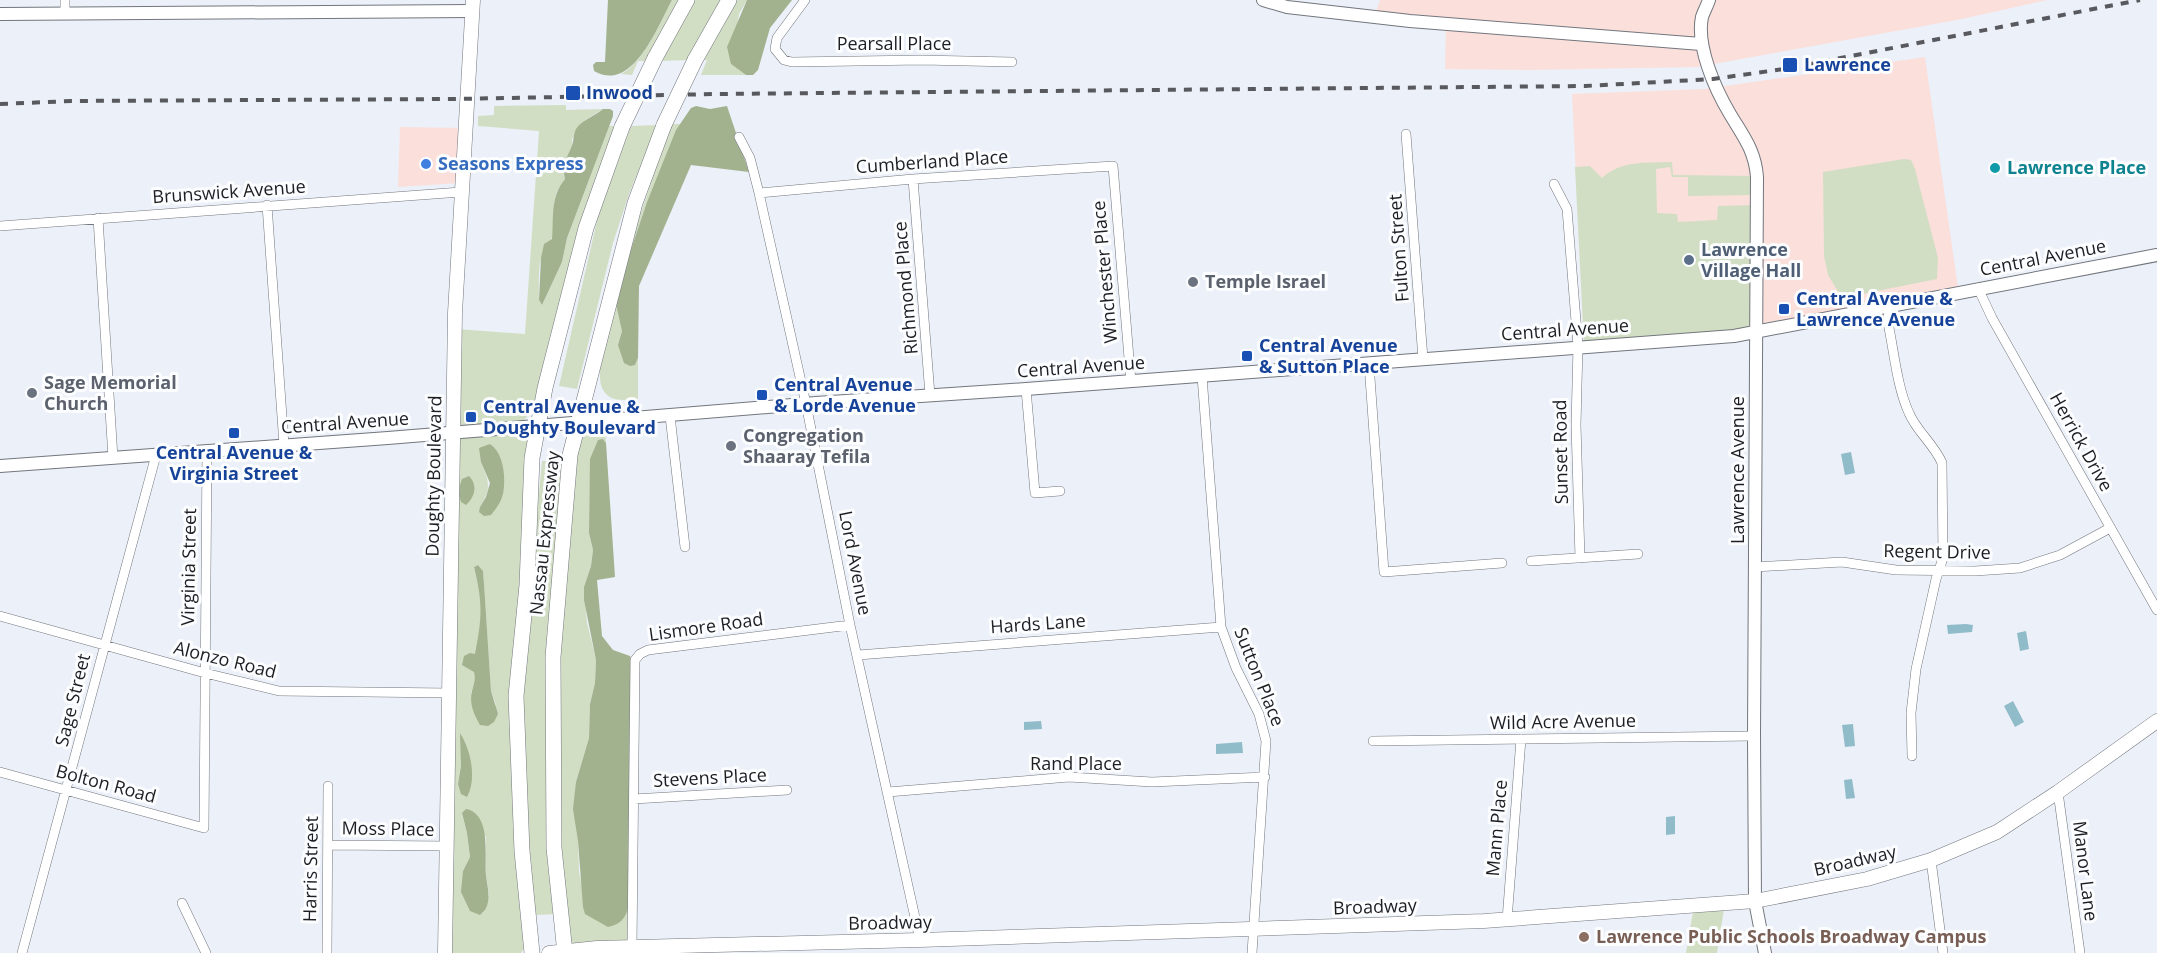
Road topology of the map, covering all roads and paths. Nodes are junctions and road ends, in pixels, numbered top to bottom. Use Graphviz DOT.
graph roads {
  1 [pos="687,0"];
  2 [pos="729,0"];
  3 [pos="805,0"];
  4 [pos="1263,0"];
  5 [pos="1709,0"];
  6 [pos="1288,4"];
  7 [pos="472,5"];
  8 [pos="65,6"];
  9 [pos="0,14"];
  10 [pos="1701,44"];
  11 [pos="1012,62"];
  12 [pos="1406,134"];
  13 [pos="739,136"];
  14 [pos="1108,166"];
  15 [pos="914,179"];
  16 [pos="1554,184"];
  17 [pos="462,192"];
  18 [pos="759,193"];
  19 [pos="267,205"];
  20 [pos="98,219"];
  21 [pos="0,226"];
  22 [pos="2157,255"];
  23 [pos="1978,288"];
  24 [pos="1888,308"];
  25 [pos="1756,333"];
  26 [pos="1578,346"];
  27 [pos="1423,359"];
  28 [pos="1369,364"];
  29 [pos="1202,376"];
  30 [pos="1131,382"];
  31 [pos="1026,390"];
  32 [pos="930,395"];
  33 [pos="806,404"];
  34 [pos="670,416"];
  35 [pos="579,422"];
  36 [pos="537,425"];
  37 [pos="452,433"];
  38 [pos="284,445"];
  39 [pos="207,451"];
  40 [pos="156,455"];
  41 [pos="113,458"];
  42 [pos="0,466"];
  43 [pos="1060,491"];
  44 [pos="2110,528"];
  45 [pos="685,547"];
  46 [pos="1638,554"];
  47 [pos="1580,558"];
  48 [pos="1531,561"];
  49 [pos="1502,563"];
  50 [pos="1755,567"];
  51 [pos="1939,570"];
  52 [pos="2157,610"];
  53 [pos="0,616"];
  54 [pos="850,625"];
  55 [pos="1221,627"];
  56 [pos="104,645"];
  57 [pos="858,655"];
  58 [pos="205,673"];
  59 [pos="449,693"];
  60 [pos="2157,721"];
  61 [pos="1754,736"];
  62 [pos="1521,739"];
  63 [pos="1373,741"];
  64 [pos="1912,756"];
  65 [pos="0,772"];
  66 [pos="1265,777"];
  67 [pos="328,786"];
  68 [pos="787,790"];
  69 [pos="67,791"];
  70 [pos="888,792"];
  71 [pos="2058,792"];
  72 [pos="634,799"];
  73 [pos="204,828"];
  74 [pos="328,844"];
  75 [pos="448,846"];
  76 [pos="1931,860"];
  77 [pos="1755,901"];
  78 [pos="182,903"];
  79 [pos="1507,920"];
  80 [pos="1253,928"];
  81 [pos="920,940"];
  82 [pos="632,947"];
  83 [pos="610,950"];
  84 [pos="560,952"];
  85 [pos="22,953"];
  86 [pos="207,953"];
  87 [pos="327,953"];
  88 [pos="445,953"];
  89 [pos="532,953"];
  90 [pos="1252,953"];
  91 [pos="1765,953"];
  92 [pos="1943,953"];
  93 [pos="2080,953"];
  1 -- 36 [label="highway, Nassau Expressway, bridge"];
  2 -- 35 [label="highway, Nassau Expressway, bridge"];
  3 -- 11 [label="street, Pearsall Place"];
  4 -- 6 [label="street"];
  5 -- 10 [label="street, Lawrence Avenue"];
  6 -- 10 [label="street"];
  7 -- 8 [label="street"];
  7 -- 17 [label="main road, Doughty Boulevard"];
  8 -- 9 [label="street"];
  10 -- 25 [label="street, Lawrence Avenue"];
  12 -- 27 [label="street, Fulton Street"];
  13 -- 18 [label="street, Lord Avenue"];
  14 -- 15 [label="street, Cumberland Place"];
  14 -- 30 [label="street, Winchester Place"];
  15 -- 18 [label="street, Cumberland Place"];
  15 -- 32 [label="street, Richmond Place"];
  16 -- 26 [label="street, Sunset Road"];
  17 -- 19 [label="street, Brunswick Avenue"];
  17 -- 37 [label="main road, Doughty Boulevard"];
  18 -- 33 [label="street, Lord Avenue"];
  19 -- 20 [label="street, Brunswick Avenue"];
  19 -- 38 [label="street"];
  20 -- 21 [label="street, Brunswick Avenue"];
  20 -- 41 [label="street"];
  22 -- 23 [label="street, Central Avenue"];
  23 -- 24 [label="street, Central Avenue"];
  23 -- 44 [label="street, Herrick Drive"];
  24 -- 25 [label="street, Central Avenue"];
  24 -- 51 [label="street"];
  25 -- 26 [label="street, Central Avenue"];
  25 -- 50 [label="street, Lawrence Avenue"];
  26 -- 27 [label="street, Central Avenue"];
  26 -- 47 [label="street, Sunset Road"];
  27 -- 28 [label="street, Central Avenue"];
  28 -- 29 [label="street, Central Avenue"];
  28 -- 49 [label="street"];
  29 -- 30 [label="street, Central Avenue"];
  29 -- 55 [label="street, Sutton Place"];
  30 -- 31 [label="street, Central Avenue"];
  31 -- 32 [label="street, Central Avenue"];
  31 -- 43 [label="street"];
  32 -- 33 [label="street, Central Avenue"];
  33 -- 34 [label="street, Central Avenue"];
  33 -- 54 [label="street, Lord Avenue"];
  34 -- 35 [label="street, Central Avenue"];
  34 -- 45 [label="street"];
  35 -- 36 [label="street, Central Avenue"];
  35 -- 84 [label="highway, Nassau Expressway"];
  36 -- 37 [label="street, Central Avenue"];
  36 -- 89 [label="highway, Nassau Expressway"];
  37 -- 38 [label="street, Central Avenue"];
  37 -- 59 [label="main road, Doughty Boulevard"];
  38 -- 39 [label="street, Central Avenue"];
  39 -- 40 [label="street, Central Avenue"];
  39 -- 58 [label="street, Virginia Street"];
  40 -- 41 [label="street, Central Avenue"];
  40 -- 56 [label="street, Sage Street"];
  41 -- 42 [label="street, Central Avenue"];
  44 -- 51 [label="street, Regent Drive"];
  44 -- 52 [label="street, Herrick Drive"];
  46 -- 47 [label="street"];
  47 -- 48 [label="street"];
  50 -- 51 [label="street, Regent Drive"];
  50 -- 61 [label="street, Lawrence Avenue"];
  51 -- 64 [label="street"];
  53 -- 56 [label="street, Alonzo Road"];
  54 -- 57 [label="street, Lord Avenue"];
  54 -- 72 [label="street, Lismore Road"];
  55 -- 57 [label="street, Hards Lane"];
  55 -- 66 [label="street, Sutton Place"];
  56 -- 58 [label="street, Alonzo Road"];
  56 -- 69 [label="street, Sage Street"];
  57 -- 70 [label="street, Lord Avenue"];
  58 -- 59 [label="street, Alonzo Road"];
  58 -- 73 [label="street, Virginia Street"];
  59 -- 75 [label="main road, Doughty Boulevard"];
  60 -- 71 [label="main road, Broadway"];
  61 -- 62 [label="street, Wild Acre Avenue"];
  61 -- 77 [label="street, Lawrence Avenue"];
  62 -- 63 [label="street, Wild Acre Avenue"];
  62 -- 79 [label="street, Mann Place"];
  65 -- 69 [label="street, Bolton Road"];
  66 -- 70 [label="street, Rand Place"];
  66 -- 80 [label="street, Sutton Place"];
  67 -- 74 [label="street, Harris Street"];
  68 -- 72 [label="street, Stevens Place"];
  69 -- 73 [label="street, Bolton Road"];
  69 -- 85 [label="street, Sage Street"];
  70 -- 81 [label="street, Lord Avenue"];
  71 -- 76 [label="main road, Broadway"];
  71 -- 93 [label="street, Manor Lane"];
  72 -- 82 [label="street, Lismore Road"];
  74 -- 75 [label="street, Moss Place"];
  74 -- 87 [label="street, Harris Street"];
  75 -- 88 [label="main road, Doughty Boulevard"];
  76 -- 77 [label="main road, Broadway"];
  76 -- 92 [label="street"];
  77 -- 79 [label="main road, Broadway"];
  77 -- 91 [label="street, Lawrence Avenue"];
  78 -- 86 [label="street"];
  79 -- 80 [label="main road, Broadway"];
  80 -- 81 [label="main road, Broadway"];
  80 -- 90 [label="street, Sutton Place"];
  81 -- 82 [label="main road, Broadway"];
  82 -- 83 [label="main road, Broadway"];
  83 -- 84 [label="main road, Broadway"];
}
